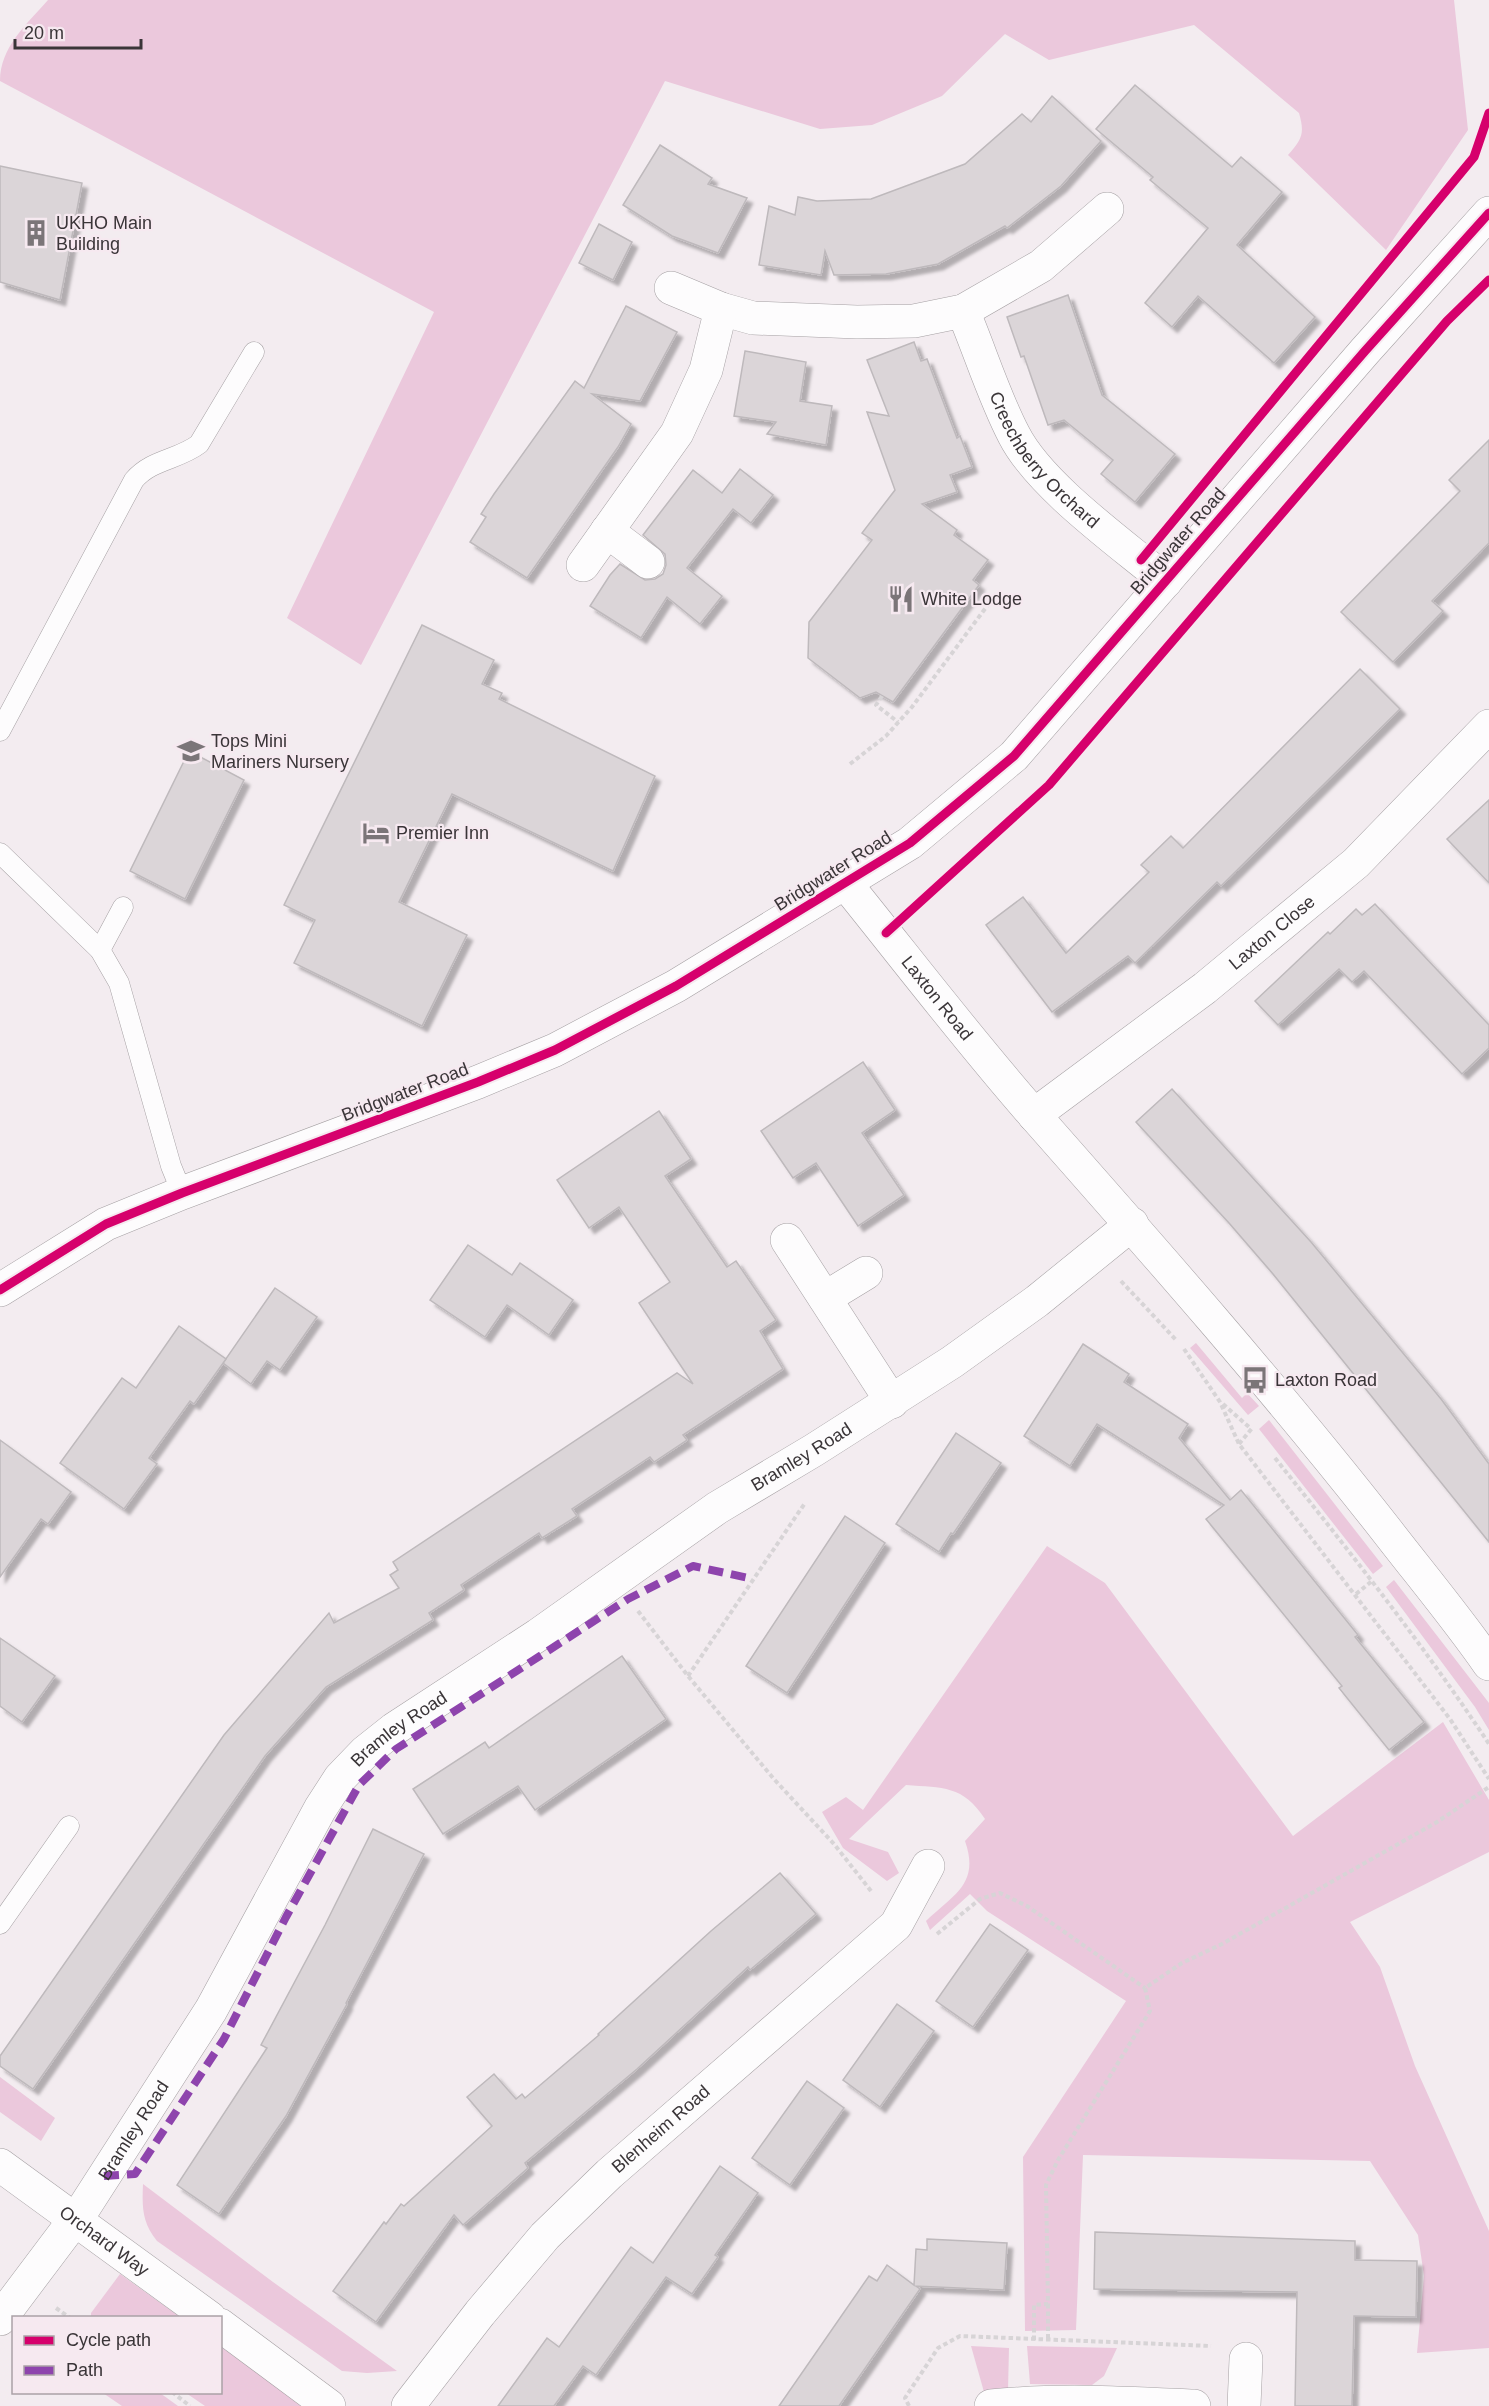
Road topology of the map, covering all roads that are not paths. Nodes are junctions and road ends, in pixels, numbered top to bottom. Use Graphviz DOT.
graph roads {
  1 [pos="1107,209"];
  2 [pos="1489,213"];
  3 [pos="671,288"];
  4 [pos="721,309"];
  5 [pos="963,311"];
  6 [pos="254,352"];
  7 [pos="607,531"];
  8 [pos="648,562"];
  9 [pos="582,565"];
  10 [pos="1166,581"];
  11 [pos="1489,726"];
  12 [pos="0,731"];
  13 [pos="0,853"];
  14 [pos="846,884"];
  15 [pos="123,907"];
  16 [pos="100,950"];
  17 [pos="1034,1115"];
  18 [pos="182,1192"];
  19 [pos="1132,1224"];
  20 [pos="787,1240"];
  21 [pos="866,1273"];
  22 [pos="0,1290"];
  23 [pos="825,1298"];
  24 [pos="892,1402"];
  25 [pos="1489,1664"];
  26 [pos="69,1826"];
  27 [pos="928,1866"];
  28 [pos="0,1924"];
  29 [pos="0,2165"];
  30 [pos="74,2220"];
  31 [pos="207,2316"];
  32 [pos="0,2319"];
  33 [pos="222,2326"];
  34 [pos="1246,2360"];
  35 [pos="329,2406"];
  36 [pos="408,2406"];
  37 [pos="991,2406"];
  38 [pos="1194,2406"];
  39 [pos="1244,2406"];
  1 -- 5 [label="street"];
  2 -- 10 [label="street, Bridgwater Road"];
  3 -- 4 [label="street"];
  4 -- 5 [label="street"];
  4 -- 7 [label="street"];
  5 -- 10 [label="street, Creechberry Orchard"];
  6 -- 12 [label="lane"];
  7 -- 8 [label="street"];
  7 -- 9 [label="street"];
  10 -- 14 [label="street, Bridgwater Road"];
  11 -- 17 [label="street, Laxton Close"];
  13 -- 16 [label="lane"];
  14 -- 17 [label="street, Laxton Road"];
  14 -- 18 [label="street, Bridgwater Road"];
  15 -- 16 [label="lane"];
  16 -- 18 [label="lane"];
  17 -- 19 [label="street, Laxton Road"];
  18 -- 22 [label="street, Bridgwater Road"];
  19 -- 24 [label="street, Bramley Road"];
  19 -- 25 [label="street, Laxton Road"];
  20 -- 23 [label="street"];
  21 -- 23 [label="street"];
  23 -- 24 [label="street"];
  24 -- 30 [label="street, Bramley Road"];
  26 -- 28 [label="lane"];
  27 -- 36 [label="street, Blenheim Road"];
  29 -- 30 [label="street, Orchard Way"];
  30 -- 31 [label="street, Orchard Way"];
  30 -- 32 [label="street, Bramley Road"];
  33 -- 35 [label="street"];
  34 -- 39 [label="street"];
  37 -- 38 [label="street"];
}
